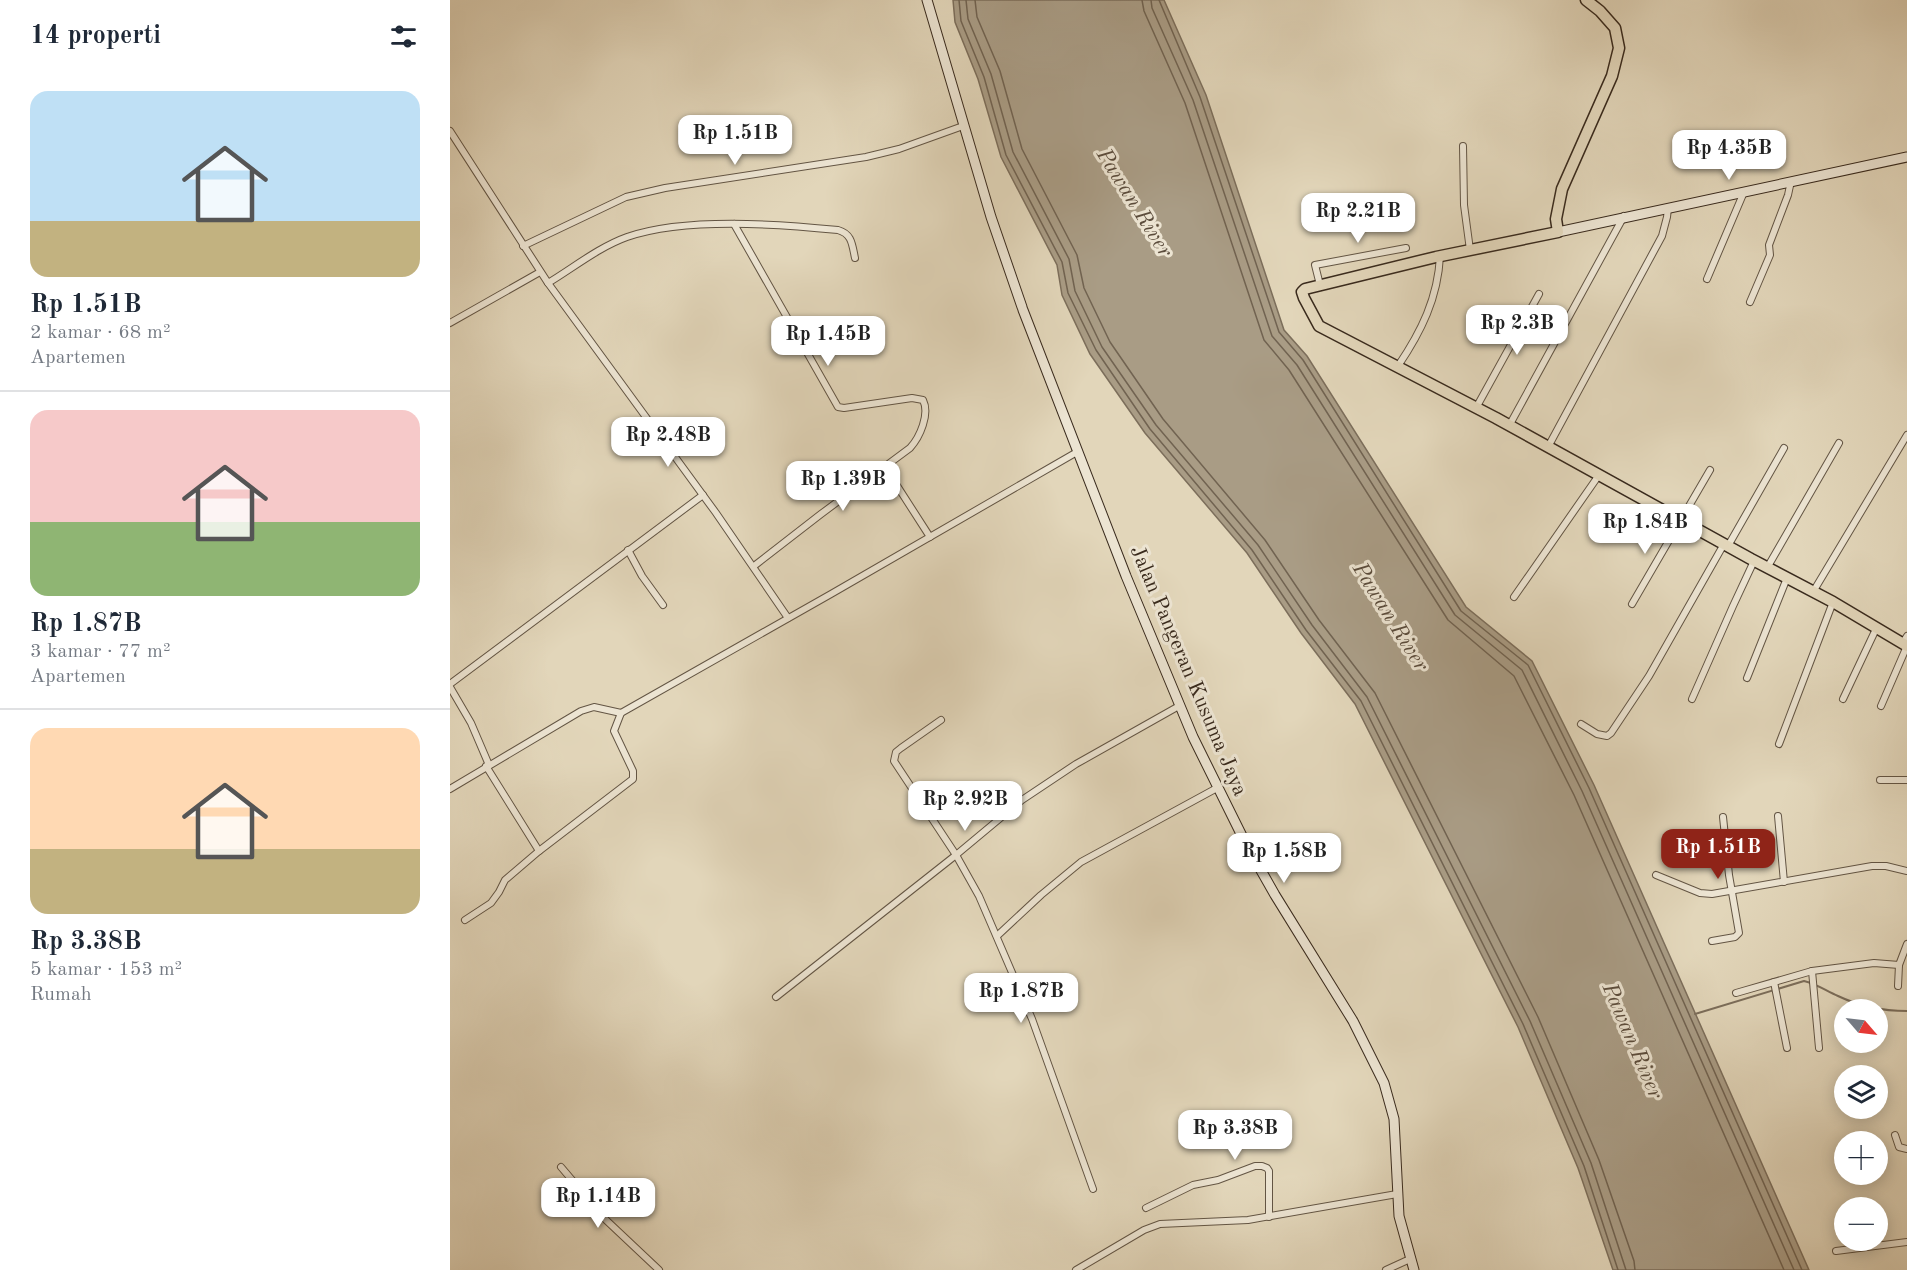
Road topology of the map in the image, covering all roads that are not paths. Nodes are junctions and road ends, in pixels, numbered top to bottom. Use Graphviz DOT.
graph roads {
  1 [pos="927,0"];
  2 [pos="1586,0"];
  3 [pos="963,126"];
  4 [pos="450,131"];
  5 [pos="1462,146"];
  6 [pos="1907,157"];
  7 [pos="1791,182"];
  8 [pos="1744,191"];
  9 [pos="1668,208"];
  10 [pos="1624,216"];
  11 [pos="734,224"];
  12 [pos="1558,232"];
  13 [pos="1469,243"];
  14 [pos="523,246"];
  15 [pos="1406,248"];
  16 [pos="1440,256"];
  17 [pos="855,258"];
  18 [pos="540,272"];
  19 [pos="1707,279"];
  20 [pos="548,283"];
  21 [pos="1320,285"];
  22 [pos="1539,294"];
  23 [pos="1750,302"];
  24 [pos="450,323"];
  25 [pos="1398,366"];
  26 [pos="1476,408"];
  27 [pos="1509,426"];
  28 [pos="1907,435"];
  29 [pos="1839,443"];
  30 [pos="1548,447"];
  31 [pos="1784,448"];
  32 [pos="1077,452"];
  33 [pos="885,467"];
  34 [pos="1710,470"];
  35 [pos="1599,475"];
  36 [pos="703,495"];
  37 [pos="1680,519"];
  38 [pos="930,537"];
  39 [pos="1726,545"];
  40 [pos="628,550"];
  41 [pos="1754,561"];
  42 [pos="754,566"];
  43 [pos="1767,568"];
  44 [pos="1787,578"];
  45 [pos="1813,592"];
  46 [pos="1514,597"];
  47 [pos="1833,602"];
  48 [pos="1632,604"];
  49 [pos="663,605"];
  50 [pos="788,618"];
  51 [pos="1876,628"];
  52 [pos="1906,643"];
  53 [pos="1747,678"];
  54 [pos="450,686"];
  55 [pos="1692,699"];
  56 [pos="1844,699"];
  57 [pos="1179,706"];
  58 [pos="1881,706"];
  59 [pos="621,713"];
  60 [pos="941,720"];
  61 [pos="1581,724"];
  62 [pos="1779,744"];
  63 [pos="487,765"];
  64 [pos="1880,780"];
  65 [pos="1907,780"];
  66 [pos="1217,788"];
  67 [pos="450,789"];
  68 [pos="1778,816"];
  69 [pos="1723,817"];
  70 [pos="538,851"];
  71 [pos="956,855"];
  72 [pos="1907,871"];
  73 [pos="1656,875"];
  74 [pos="1784,882"];
  75 [pos="1732,891"];
  76 [pos="465,920"];
  77 [pos="997,936"];
  78 [pos="1712,941"];
  79 [pos="1907,944"];
  80 [pos="1899,965"];
  81 [pos="1812,971"];
  82 [pos="1774,982"];
  83 [pos="1898,986"];
  84 [pos="1736,993"];
  85 [pos="776,997"];
  86 [pos="1787,1048"];
  87 [pos="1819,1048"];
  88 [pos="1895,1135"];
  89 [pos="1907,1149"];
  90 [pos="561,1167"];
  91 [pos="1093,1188"];
  92 [pos="1397,1194"];
  93 [pos="1146,1208"];
  94 [pos="1269,1217"];
  95 [pos="1907,1242"];
  96 [pos="1888,1244"];
  97 [pos="1410,1259"];
  98 [pos="659,1270"];
  99 [pos="1077,1270"];
  100 [pos="1386,1270"];
  101 [pos="1414,1270"];
  1 -- 3 [label="street, Jalan Pangeran Kusuma Jaya"];
  2 -- 12 [label="main road"];
  3 -- 14 [label="street"];
  3 -- 32 [label="street, Jalan Pangeran Kusuma Jaya"];
  4 -- 14 [label="street"];
  5 -- 13 [label="street"];
  6 -- 7 [label="street"];
  7 -- 8 [label="street"];
  7 -- 23 [label="street"];
  8 -- 9 [label="street"];
  8 -- 19 [label="street"];
  9 -- 10 [label="street"];
  9 -- 30 [label="street"];
  10 -- 12 [label="street"];
  10 -- 27 [label="street"];
  11 -- 17 [label="street"];
  11 -- 20 [label="street"];
  11 -- 33 [label="street"];
  12 -- 13 [label="main road"];
  13 -- 16 [label="main road"];
  14 -- 18 [label="street"];
  15 -- 21 [label="street"];
  16 -- 21 [label="main road"];
  16 -- 25 [label="street"];
  18 -- 20 [label="street"];
  18 -- 24 [label="street"];
  20 -- 36 [label="street"];
  21 -- 25 [label="main road"];
  22 -- 26 [label="street"];
  25 -- 26 [label="main road"];
  26 -- 27 [label="main road"];
  27 -- 30 [label="main road"];
  28 -- 45 [label="street"];
  29 -- 43 [label="street"];
  30 -- 35 [label="main road"];
  31 -- 39 [label="street"];
  32 -- 38 [label="street"];
  32 -- 57 [label="street, Jalan Pangeran Kusuma Jaya"];
  33 -- 38 [label="street"];
  33 -- 42 [label="street"];
  34 -- 37 [label="street"];
  35 -- 37 [label="main road"];
  35 -- 46 [label="street"];
  36 -- 40 [label="street"];
  36 -- 42 [label="street"];
  37 -- 39 [label="main road"];
  37 -- 48 [label="street"];
  38 -- 50 [label="street"];
  39 -- 41 [label="main road"];
  39 -- 61 [label="street"];
  40 -- 49 [label="street"];
  40 -- 54 [label="street"];
  41 -- 43 [label="main road"];
  41 -- 55 [label="street"];
  42 -- 50 [label="street"];
  43 -- 44 [label="main road"];
  44 -- 45 [label="main road"];
  44 -- 53 [label="street"];
  45 -- 47 [label="main road"];
  47 -- 51 [label="main road"];
  47 -- 62 [label="street"];
  50 -- 59 [label="street"];
  51 -- 52 [label="main road"];
  51 -- 56 [label="street"];
  52 -- 58 [label="street"];
  54 -- 63 [label="street"];
  57 -- 66 [label="street, Jalan Pangeran Kusuma Jaya"];
  57 -- 71 [label="street"];
  59 -- 63 [label="street"];
  59 -- 70 [label="street"];
  60 -- 71 [label="street"];
  63 -- 67 [label="street"];
  63 -- 70 [label="street"];
  64 -- 65 [label="street"];
  66 -- 77 [label="street"];
  66 -- 92 [label="street, Jalan Pangeran Kusuma Jaya"];
  68 -- 74 [label="street"];
  69 -- 75 [label="street"];
  70 -- 76 [label="street"];
  71 -- 77 [label="street"];
  71 -- 85 [label="street"];
  72 -- 74 [label="street"];
  73 -- 75 [label="street"];
  74 -- 75 [label="street"];
  75 -- 78 [label="street"];
  77 -- 91 [label="street"];
  79 -- 80 [label="street"];
  80 -- 81 [label="street"];
  80 -- 83 [label="street"];
  81 -- 82 [label="street"];
  81 -- 87 [label="street"];
  82 -- 84 [label="street"];
  82 -- 86 [label="street"];
  88 -- 89 [label="street"];
  90 -- 98 [label="street"];
  92 -- 94 [label="street"];
  92 -- 97 [label="street, Jalan Pangeran Kusuma Jaya"];
  93 -- 94 [label="street"];
  94 -- 99 [label="street"];
  95 -- 96 [label="street"];
  97 -- 100 [label="street"];
  97 -- 101 [label="street, Jalan Pangeran Kusuma Jaya"];
}
